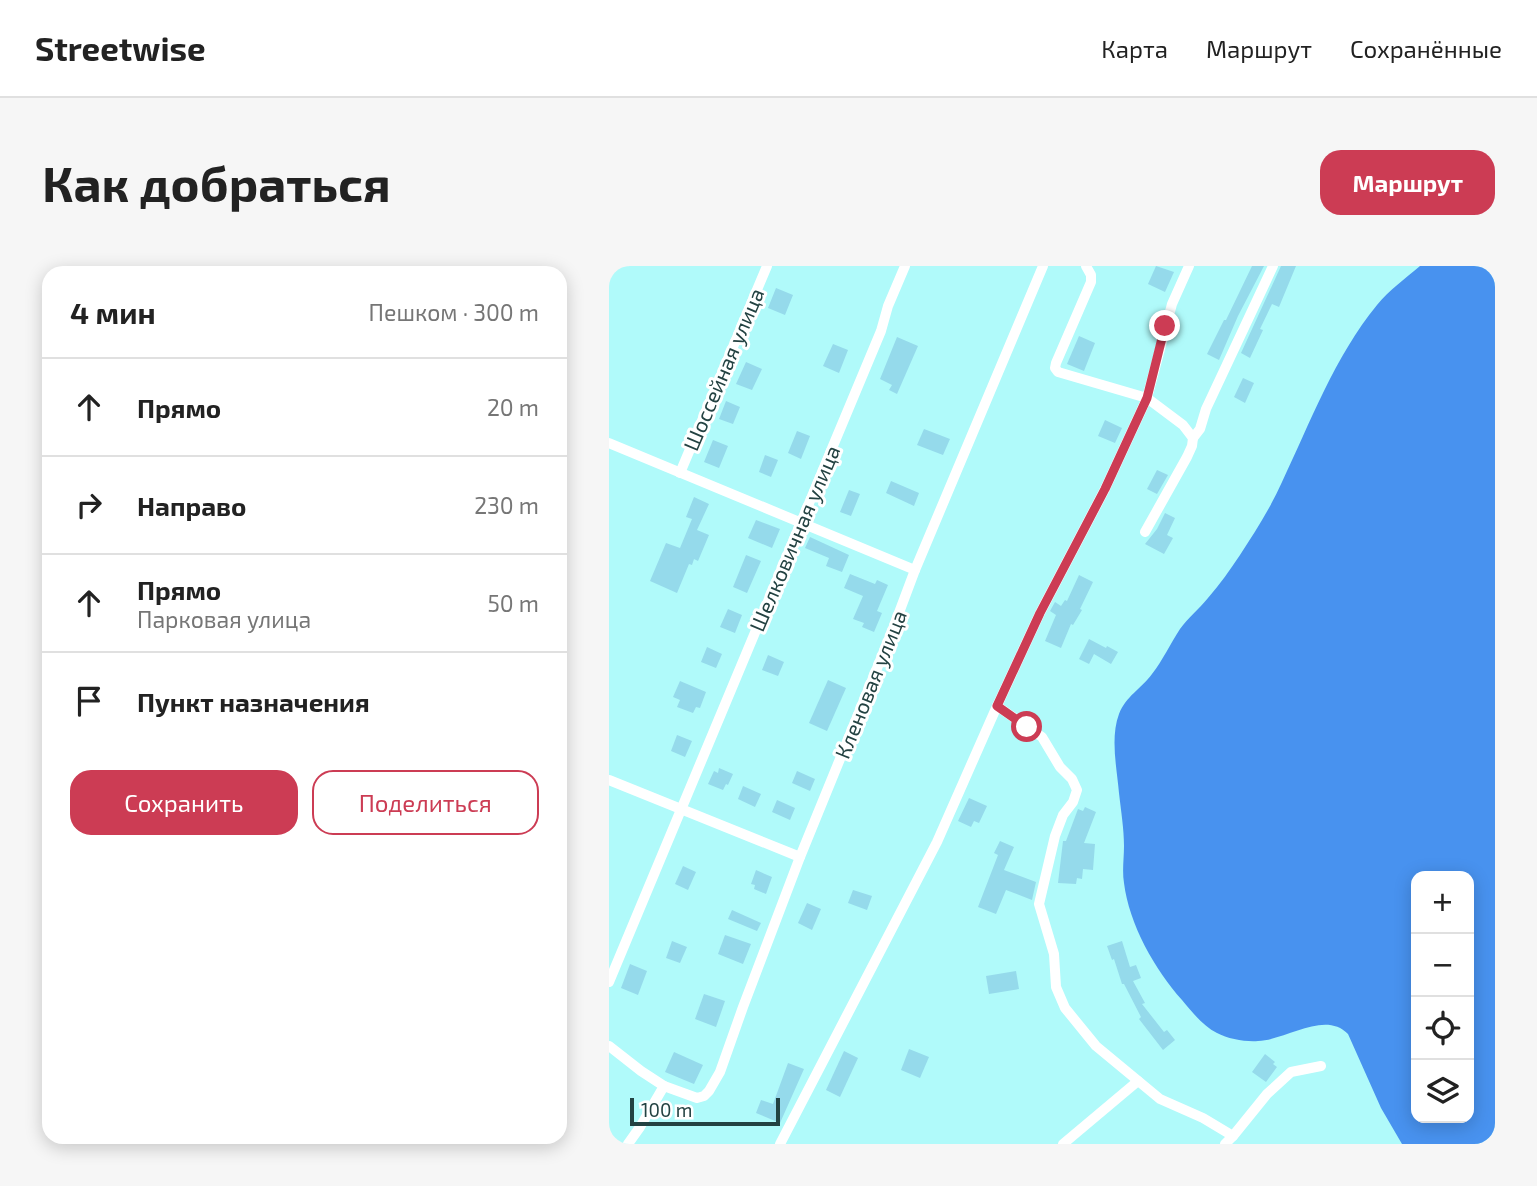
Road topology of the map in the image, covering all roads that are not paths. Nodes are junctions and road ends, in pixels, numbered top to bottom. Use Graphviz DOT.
graph roads {
  1 [pos="767,266"];
  2 [pos="905,266"];
  3 [pos="1043,266"];
  4 [pos="1086,266"];
  5 [pos="1189,266"];
  6 [pos="1273,266"];
  7 [pos="1147,398"];
  8 [pos="1193,438"];
  9 [pos="609,443"];
  10 [pos="680,472"];
  11 [pos="801,523"];
  12 [pos="1145,532"];
  13 [pos="915,570"];
  14 [pos="997,706"];
  15 [pos="609,780"];
  16 [pos="680,808"];
  17 [pos="800,857"];
  18 [pos="609,982"];
  19 [pos="609,1046"];
  20 [pos="1321,1066"];
  21 [pos="1137,1081"];
  22 [pos="664,1086"];
  23 [pos="1229,1140"];
  24 [pos="628,1144"];
  25 [pos="780,1144"];
  26 [pos="1063,1144"];
  1 -- 10 [label="street, Шоссейная улица"];
  2 -- 11 [label="street, Шелковичная улица"];
  3 -- 13 [label="street, Кленовая улица"];
  4 -- 7 [label="street"];
  5 -- 7 [label="street"];
  6 -- 8 [label="street"];
  7 -- 8 [label="street"];
  7 -- 14 [label="street"];
  8 -- 12 [label="street"];
  9 -- 10 [label="street"];
  10 -- 11 [label="street"];
  11 -- 13 [label="street"];
  11 -- 16 [label="street, Шелковичная улица"];
  13 -- 17 [label="street, Кленовая улица"];
  14 -- 21 [label="street"];
  14 -- 25 [label="street"];
  15 -- 16 [label="street"];
  16 -- 17 [label="street"];
  16 -- 18 [label="street, Шелковичная улица"];
  17 -- 22 [label="street, Кленовая улица"];
  19 -- 22 [label="street"];
  20 -- 23 [label="street"];
  21 -- 23 [label="street"];
  21 -- 26 [label="street"];
  22 -- 24 [label="street"];
}
